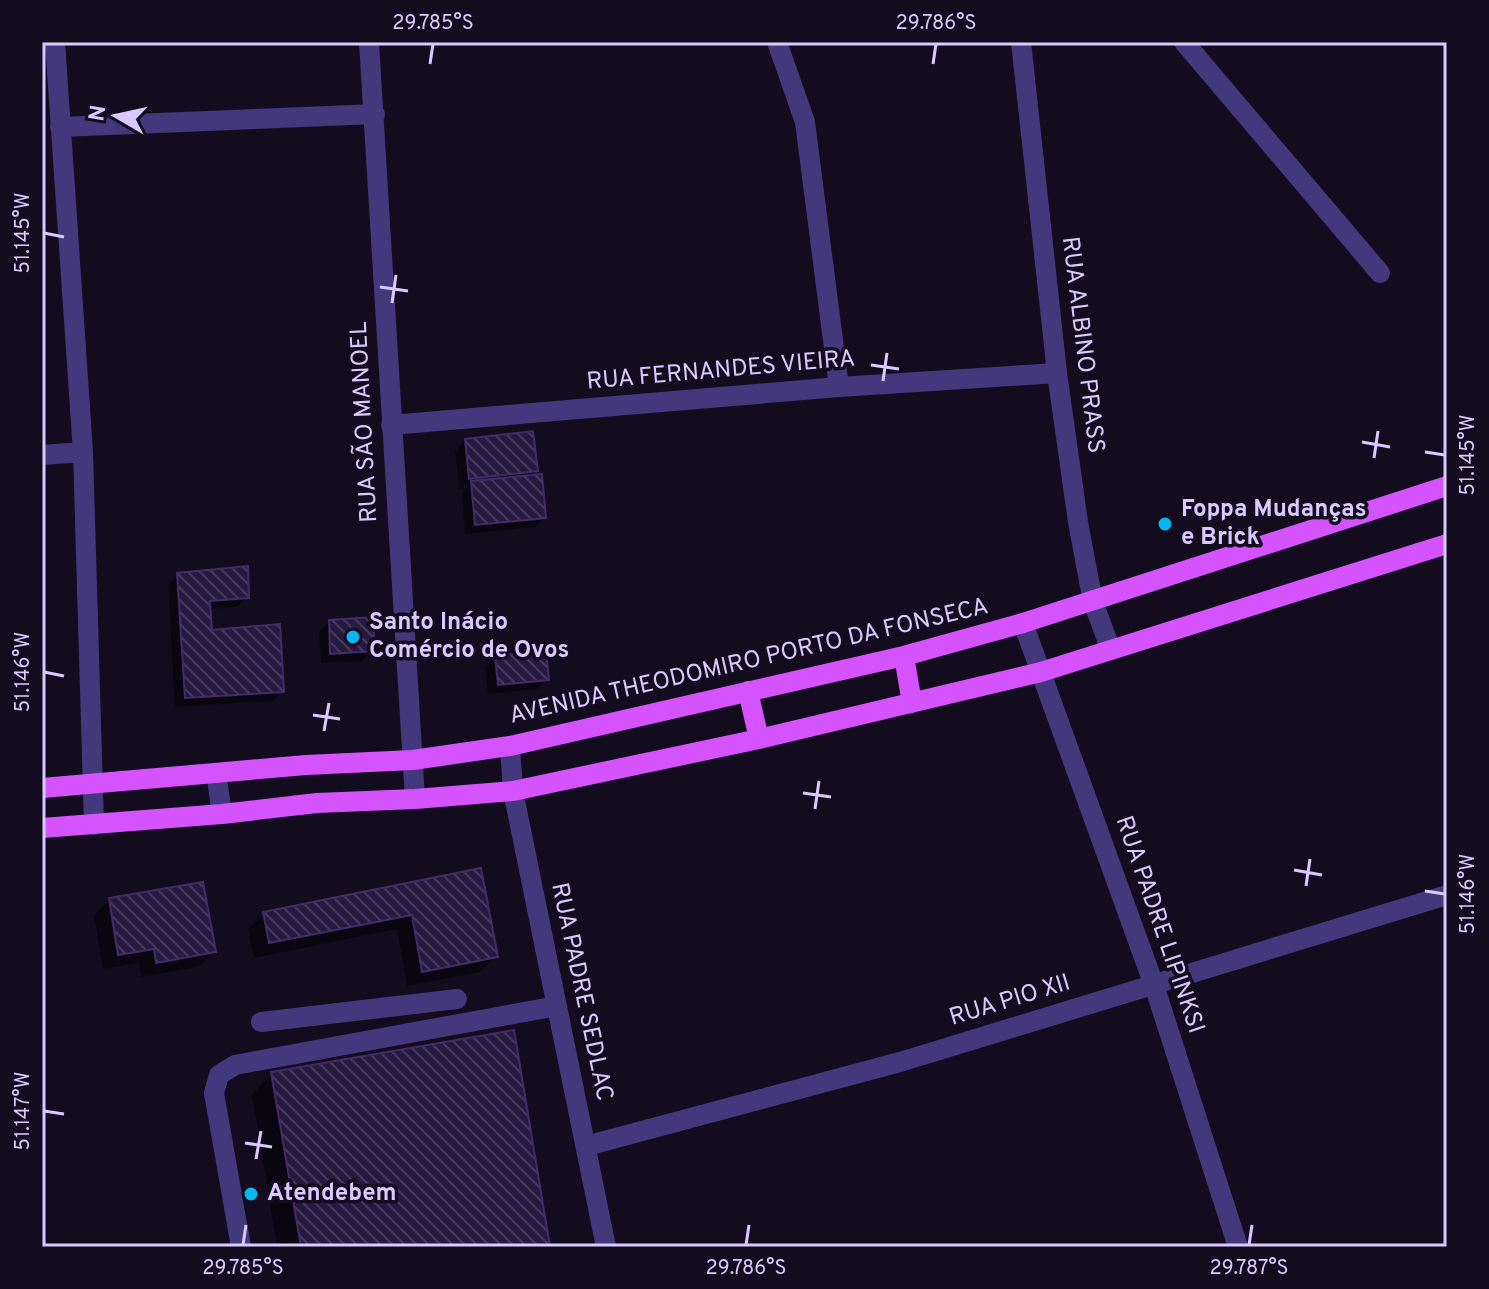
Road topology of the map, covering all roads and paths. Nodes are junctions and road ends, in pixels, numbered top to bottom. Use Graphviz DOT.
graph roads {
  1 [pos="55,42"];
  2 [pos="369,42"];
  3 [pos="777,42"];
  4 [pos="1021,42"];
  5 [pos="1184,42"];
  6 [pos="375,114"];
  7 [pos="60,127"];
  8 [pos="1380,273"];
  9 [pos="1057,373"];
  10 [pos="839,387"];
  11 [pos="391,425"];
  12 [pos="83,452"];
  13 [pos="42,455"];
  14 [pos="1447,486"];
  15 [pos="1447,544"];
  16 [pos="1093,602"];
  17 [pos="1023,623"];
  18 [pos="1111,650"];
  19 [pos="904,656"];
  20 [pos="1041,672"];
  21 [pos="748,691"];
  22 [pos="912,703"];
  23 [pos="759,739"];
  24 [pos="510,746"];
  25 [pos="413,760"];
  26 [pos="216,773"];
  27 [pos="91,785"];
  28 [pos="42,788"];
  29 [pos="513,791"];
  30 [pos="415,799"];
  31 [pos="222,814"];
  32 [pos="94,825"];
  33 [pos="42,828"];
  34 [pos="1447,895"];
  35 [pos="1154,985"];
  36 [pos="457,999"];
  37 [pos="557,1006"];
  38 [pos="261,1022"];
  39 [pos="586,1146"];
  40 [pos="241,1247"];
  41 [pos="606,1247"];
  42 [pos="1238,1247"];
  1 -- 7 [label="street"];
  2 -- 6 [label="street, RUA SÃO MANOEL"];
  3 -- 10 [label="street"];
  4 -- 9 [label="street, RUA ALBINO PRASS"];
  5 -- 8 [label="street"];
  6 -- 7 [label="street"];
  6 -- 11 [label="street, RUA SÃO MANOEL"];
  7 -- 12 [label="street"];
  9 -- 10 [label="street, RUA FERNANDES VIEIRA"];
  9 -- 16 [label="street, RUA ALBINO PRASS"];
  10 -- 11 [label="street, RUA FERNANDES VIEIRA"];
  11 -- 25 [label="street, RUA SÃO MANOEL"];
  12 -- 13 [label="street"];
  12 -- 27 [label="street"];
  14 -- 16 [label="main road, AVENIDA THEODOMIRO PORTO DA FONSECA"];
  15 -- 18 [label="main road"];
  16 -- 17 [label="main road, AVENIDA THEODOMIRO PORTO DA FONSECA"];
  16 -- 18 [label="street, RUA ALBINO PRASS"];
  17 -- 19 [label="main road, AVENIDA THEODOMIRO PORTO DA FONSECA"];
  17 -- 20 [label="street, RUA PADRE LIPINKSI"];
  18 -- 20 [label="main road"];
  19 -- 21 [label="main road, AVENIDA THEODOMIRO PORTO DA FONSECA"];
  19 -- 22 [label="main road"];
  20 -- 22 [label="main road"];
  20 -- 35 [label="street, RUA PADRE LIPINKSI"];
  21 -- 23 [label="main road"];
  21 -- 24 [label="main road, AVENIDA THEODOMIRO PORTO DA FONSECA"];
  22 -- 23 [label="main road"];
  23 -- 29 [label="main road"];
  24 -- 25 [label="main road, AVENIDA THEODOMIRO PORTO DA FONSECA"];
  24 -- 29 [label="street, RUA PADRE SEDLAC"];
  25 -- 26 [label="main road, AVENIDA THEODOMIRO PORTO DA FONSECA"];
  25 -- 30 [label="street, RUA SÃO MANOEL"];
  26 -- 27 [label="main road, AVENIDA THEODOMIRO PORTO DA FONSECA"];
  26 -- 31 [label="street"];
  27 -- 28 [label="main road, AVENIDA THEODOMIRO PORTO DA FONSECA"];
  27 -- 32 [label="street"];
  29 -- 30 [label="main road"];
  29 -- 37 [label="street, RUA PADRE SEDLAC"];
  30 -- 31 [label="main road"];
  31 -- 32 [label="main road"];
  32 -- 33 [label="main road"];
  34 -- 35 [label="street, RUA PIO XII"];
  35 -- 39 [label="street, RUA PIO XII"];
  35 -- 42 [label="street, RUA PADRE LIPINKSI"];
  36 -- 38 [label="street"];
  37 -- 39 [label="street, RUA PADRE SEDLAC"];
  37 -- 40 [label="street"];
  39 -- 41 [label="street, RUA PADRE SEDLAC"];
}
